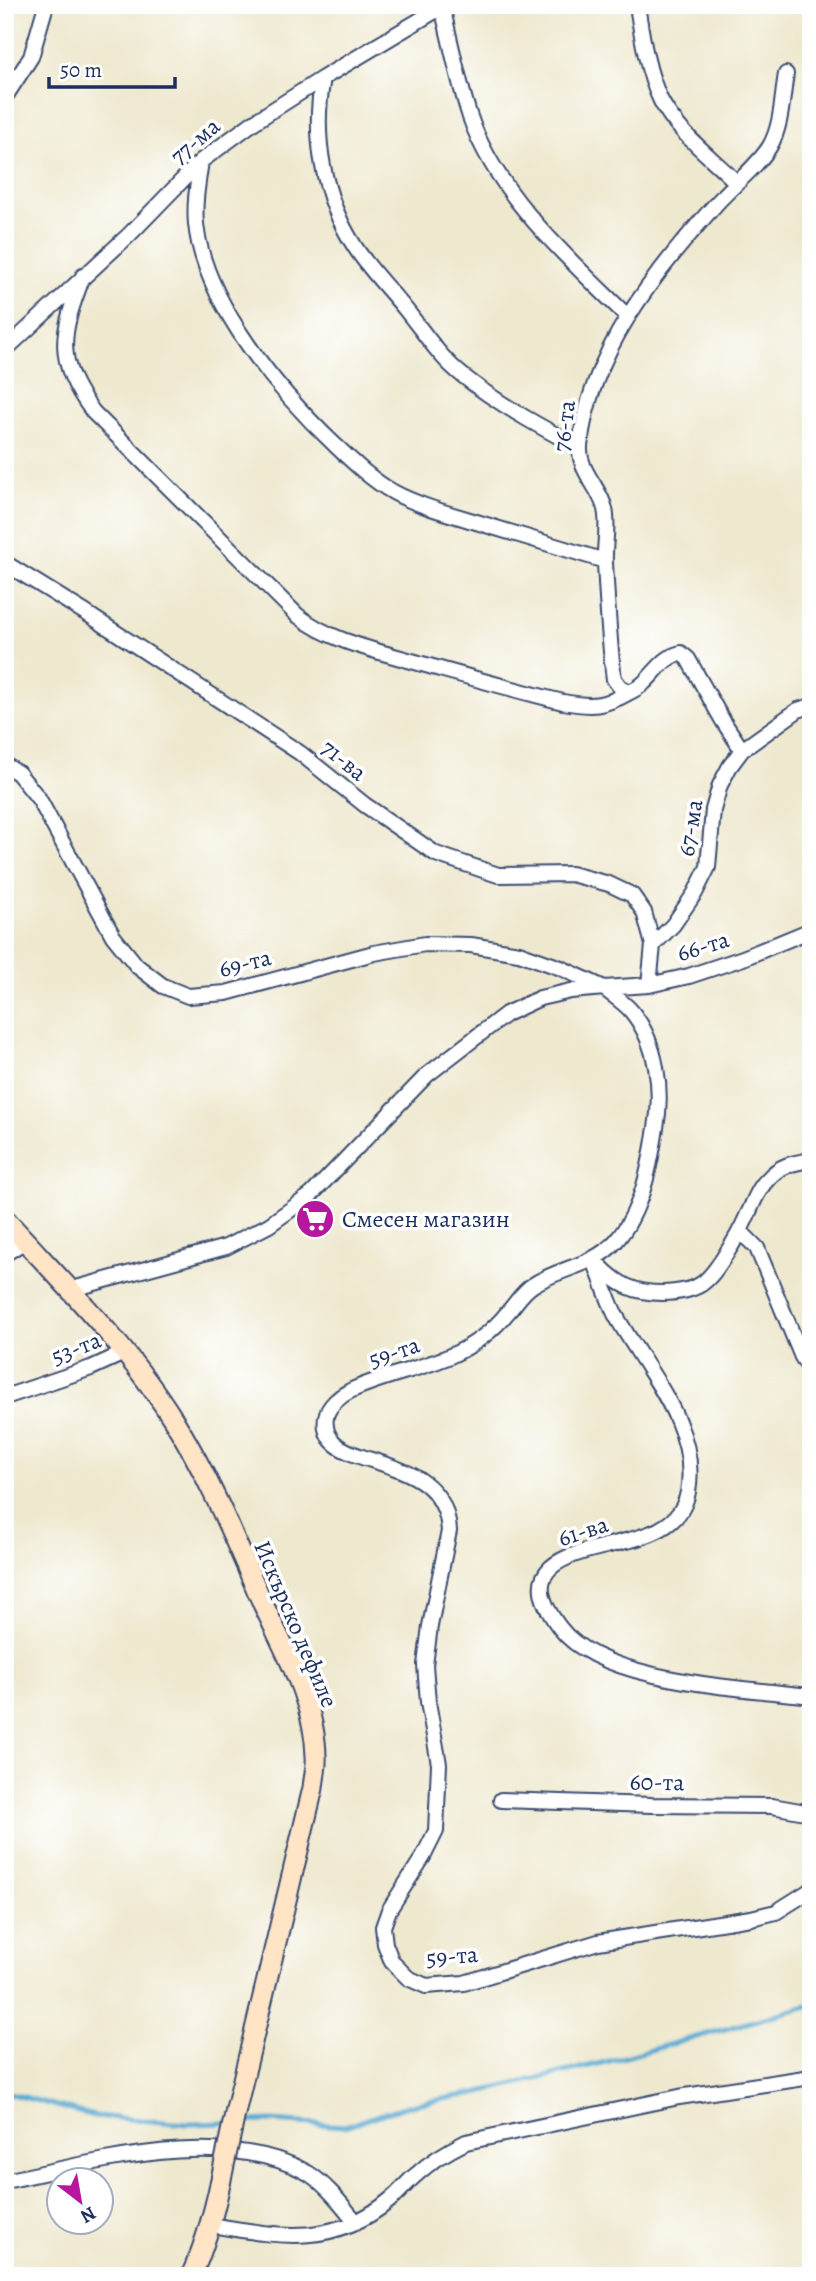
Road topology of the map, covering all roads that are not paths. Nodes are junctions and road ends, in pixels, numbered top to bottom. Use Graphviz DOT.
graph roads {
  1 [pos="46,5"];
  2 [pos="637,5"];
  3 [pos="444,6"];
  4 [pos="786,74"];
  5 [pos="323,78"];
  6 [pos="5,97"];
  7 [pos="201,161"];
  8 [pos="736,182"];
  9 [pos="83,276"];
  10 [pos="628,317"];
  11 [pos="5,350"];
  12 [pos="580,448"];
  13 [pos="605,561"];
  14 [pos="5,563"];
  15 [pos="629,692"];
  16 [pos="811,706"];
  17 [pos="742,750"];
  18 [pos="5,765"];
  19 [pos="811,930"];
  20 [pos="653,945"];
  21 [pos="649,985"];
  22 [pos="604,988"];
  23 [pos="811,1160"];
  24 [pos="5,1219"];
  25 [pos="740,1231"];
  26 [pos="25,1241"];
  27 [pos="5,1254"];
  28 [pos="594,1260"];
  29 [pos="69,1290"];
  30 [pos="124,1353"];
  31 [pos="811,1371"];
  32 [pos="5,1397"];
  33 [pos="811,1696"];
  34 [pos="501,1800"];
  35 [pos="811,1813"];
  36 [pos="811,1890"];
  37 [pos="811,2077"];
  38 [pos="5,2181"];
  39 [pos="356,2222"];
  40 [pos="211,2225"];
  41 [pos="191,2276"];
  1 -- 6 [label="street"];
  2 -- 8 [label="street"];
  3 -- 5 [label="street, 77-ма"];
  3 -- 10 [label="street"];
  4 -- 8 [label="street, 76-та"];
  5 -- 7 [label="street, 77-ма"];
  5 -- 12 [label="street"];
  7 -- 9 [label="street, 77-ма"];
  7 -- 13 [label="street"];
  8 -- 10 [label="street, 76-та"];
  9 -- 11 [label="street, 77-ма"];
  9 -- 15 [label="street"];
  10 -- 12 [label="street, 76-та"];
  12 -- 13 [label="street, 76-та"];
  13 -- 15 [label="street, 76-та"];
  14 -- 20 [label="street, 71-ва"];
  15 -- 17 [label="street"];
  16 -- 17 [label="street, 67-ма"];
  17 -- 20 [label="street, 67-ма"];
  18 -- 22 [label="street, 69-та"];
  19 -- 21 [label="street, 66-та"];
  20 -- 21 [label="street"];
  21 -- 22 [label="street, 66-та"];
  22 -- 28 [label="street, 59-та"];
  22 -- 29 [label="street"];
  23 -- 25 [label="street"];
  24 -- 26 [label="main road, Искърско дефиле"];
  25 -- 28 [label="street"];
  25 -- 31 [label="street"];
  26 -- 27 [label="street"];
  26 -- 29 [label="main road, Искърско дефиле"];
  28 -- 33 [label="street, 61-ва"];
  28 -- 36 [label="street, 59-та"];
  29 -- 30 [label="main road, Искърско дефиле"];
  30 -- 32 [label="street, 53-та"];
  30 -- 40 [label="main road, Искърско дефиле, bridge"];
  34 -- 35 [label="street, 60-та"];
  37 -- 39 [label="street"];
  38 -- 39 [label="street"];
  39 -- 40 [label="street"];
  40 -- 41 [label="main road, Искърско дефиле"];
}
